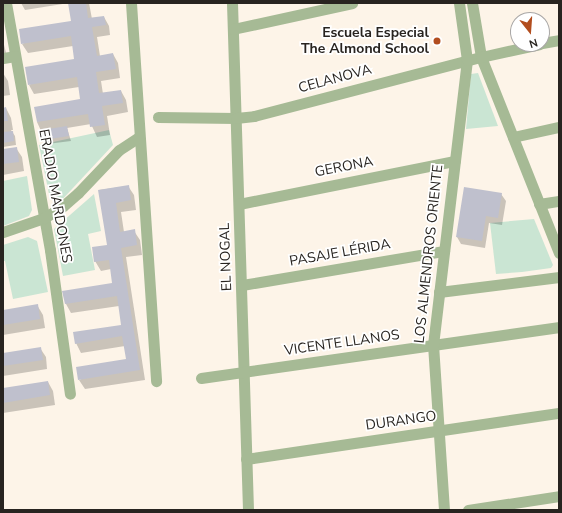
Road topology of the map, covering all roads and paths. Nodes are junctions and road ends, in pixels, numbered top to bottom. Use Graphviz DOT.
graph roads {
  1 [pos="6,3"];
  2 [pos="131,3"];
  3 [pos="232,3"];
  4 [pos="352,3"];
  5 [pos="459,3"];
  6 [pos="472,3"];
  7 [pos="233,28"];
  8 [pos="510,51"];
  9 [pos="15,56"];
  10 [pos="480,57"];
  11 [pos="3,58"];
  12 [pos="467,60"];
  13 [pos="158,118"];
  14 [pos="236,118"];
  15 [pos="559,127"];
  16 [pos="139,137"];
  17 [pos="513,137"];
  18 [pos="455,161"];
  19 [pos="559,201"];
  20 [pos="239,204"];
  21 [pos="539,204"];
  22 [pos="44,218"];
  23 [pos="3,232"];
  24 [pos="444,251"];
  25 [pos="559,253"];
  26 [pos="559,277"];
  27 [pos="242,285"];
  28 [pos="439,292"];
  29 [pos="559,327"];
  30 [pos="433,345"];
  31 [pos="244,372"];
  32 [pos="201,378"];
  33 [pos="156,381"];
  34 [pos="70,394"];
  35 [pos="559,413"];
  36 [pos="438,431"];
  37 [pos="246,459"];
  38 [pos="559,496"];
  39 [pos="248,510"];
  40 [pos="444,510"];
  41 [pos="468,510"];
  1 -- 9 [label="street, ERADIO MARDONES"];
  2 -- 16 [label="street"];
  3 -- 7 [label="street, EL NOGAL"];
  4 -- 7 [label="street"];
  5 -- 12 [label="street, LOS ALMENDROS ORIENTE"];
  6 -- 10 [label="street"];
  7 -- 14 [label="street, EL NOGAL"];
  8 -- 10 [label="street, CELANOVA"];
  9 -- 11 [label="street"];
  9 -- 22 [label="street, ERADIO MARDONES"];
  10 -- 12 [label="street, CELANOVA"];
  10 -- 17 [label="street"];
  12 -- 14 [label="street, CELANOVA"];
  12 -- 18 [label="street, LOS ALMENDROS ORIENTE"];
  13 -- 14 [label="street, CELANOVA"];
  14 -- 20 [label="street, EL NOGAL"];
  15 -- 17 [label="street"];
  16 -- 22 [label="street"];
  16 -- 33 [label="street"];
  17 -- 21 [label="street"];
  18 -- 20 [label="street, GERONA"];
  18 -- 24 [label="street, LOS ALMENDROS ORIENTE"];
  19 -- 21 [label="street"];
  20 -- 27 [label="street, EL NOGAL"];
  21 -- 25 [label="street"];
  22 -- 23 [label="street"];
  22 -- 34 [label="street, ERADIO MARDONES"];
  24 -- 27 [label="street, PASAJE LÉRIDA"];
  24 -- 28 [label="street, LOS ALMENDROS ORIENTE"];
  26 -- 28 [label="street"];
  27 -- 31 [label="street, EL NOGAL"];
  28 -- 30 [label="street, LOS ALMENDROS ORIENTE"];
  29 -- 30 [label="street, VICENTE LLANOS"];
  30 -- 31 [label="street, VICENTE LLANOS"];
  30 -- 36 [label="street, LOS ALMENDROS ORIENTE"];
  31 -- 32 [label="street, VICENTE LLANOS"];
  31 -- 37 [label="street, EL NOGAL"];
  35 -- 36 [label="street, DURANGO"];
  36 -- 37 [label="street, DURANGO"];
  36 -- 40 [label="street, LOS ALMENDROS ORIENTE"];
  37 -- 39 [label="street, EL NOGAL"];
  38 -- 41 [label="street"];
}
